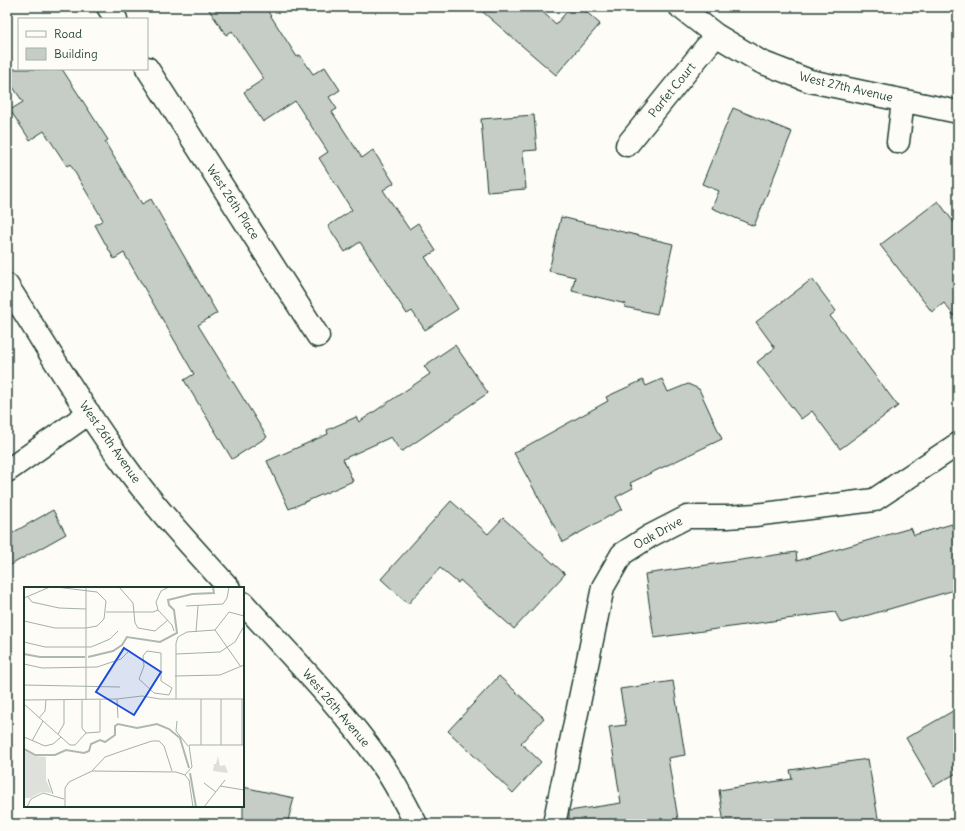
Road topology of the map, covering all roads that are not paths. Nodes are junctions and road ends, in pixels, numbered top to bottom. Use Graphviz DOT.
graph roads {
  1 [pos="108,7"];
  2 [pos="680,7"];
  3 [pos="115,18"];
  4 [pos="716,35"];
  5 [pos="148,70"];
  6 [pos="903,101"];
  7 [pos="958,112"];
  8 [pos="898,142"];
  9 [pos="627,144"];
  10 [pos="7,285"];
  11 [pos="318,336"];
  12 [pos="89,413"];
  13 [pos="958,444"];
  14 [pos="7,471"];
  15 [pos="228,587"];
  16 [pos="244,604"];
  17 [pos="416,824"];
  18 [pos="554,824"];
  1 -- 3 [label="street"];
  2 -- 4 [label="street, West 27th Avenue"];
  4 -- 6 [label="street, West 27th Avenue"];
  4 -- 9 [label="street, Parfet Court"];
  5 -- 11 [label="street, West 26th Place"];
  6 -- 7 [label="street, West 27th Avenue"];
  6 -- 8 [label="street"];
  10 -- 12 [label="street, West 26th Avenue"];
  12 -- 14 [label="street"];
  12 -- 15 [label="street, West 26th Avenue"];
  13 -- 18 [label="street, Oak Drive"];
  16 -- 17 [label="street, West 26th Avenue"];
}
